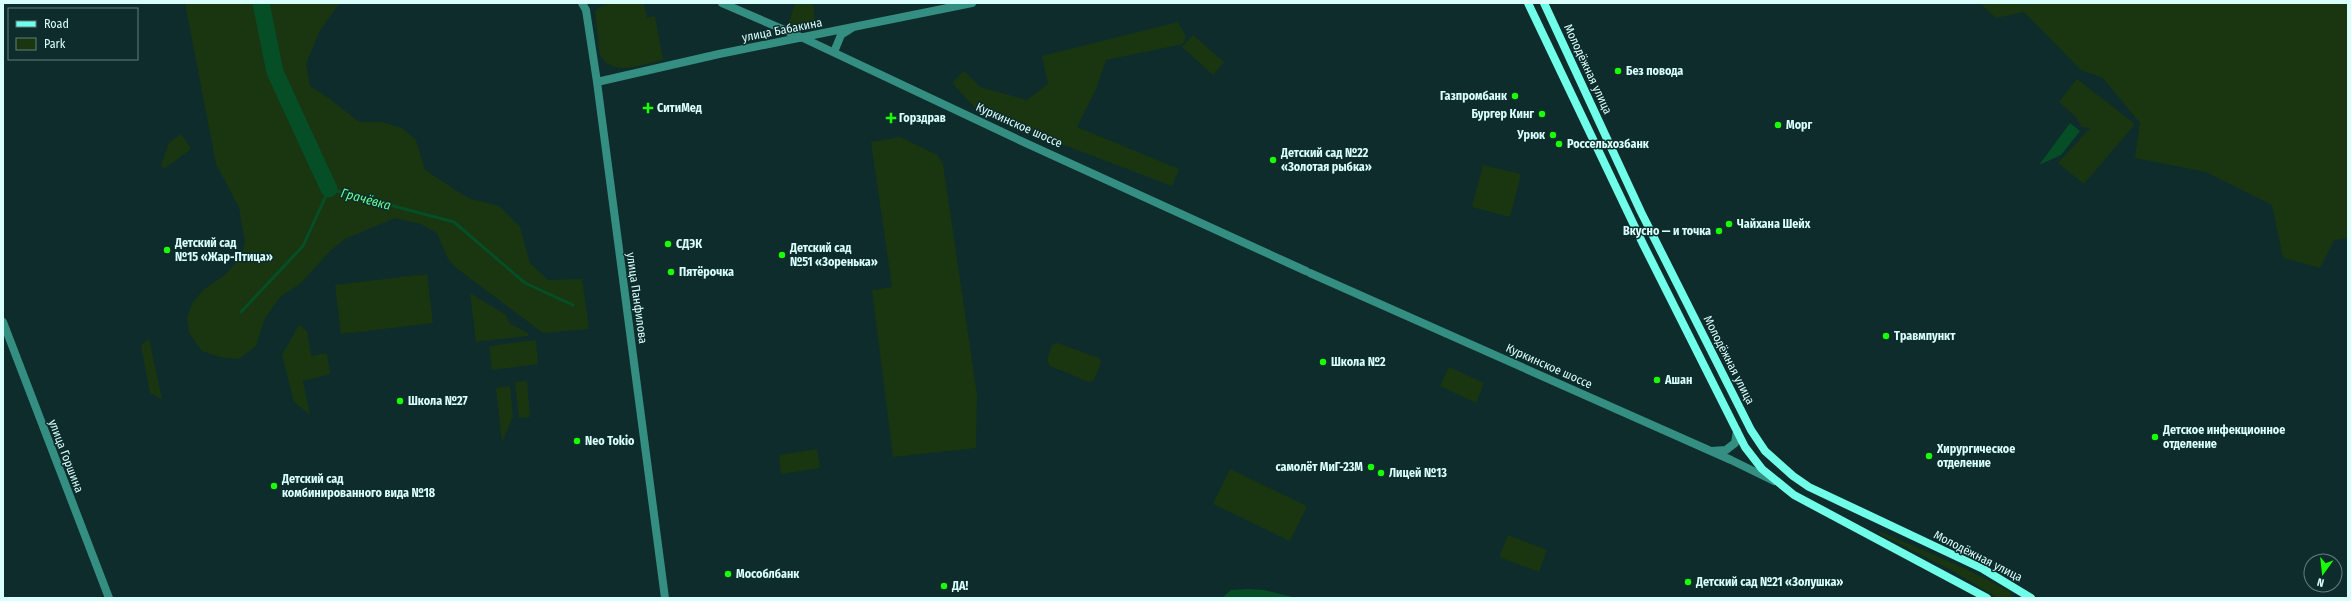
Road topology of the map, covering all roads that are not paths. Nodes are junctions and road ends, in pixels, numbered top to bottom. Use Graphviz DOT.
graph roads {
  1 [pos="582,3"];
  2 [pos="722,3"];
  3 [pos="972,3"];
  4 [pos="1528,3"];
  5 [pos="1544,3"];
  6 [pos="852,28"];
  7 [pos="803,38"];
  8 [pos="834,52"];
  9 [pos="597,82"];
  10 [pos="3,322"];
  11 [pos="1737,431"];
  12 [pos="1710,451"];
  13 [pos="1777,482"];
  14 [pos="110,598"];
  15 [pos="665,598"];
  16 [pos="1988,598"];
  17 [pos="2031,598"];
  1 -- 9 [label="street, улица Панфилова"];
  2 -- 7 [label="street, Куркинское шоссе"];
  3 -- 6 [label="street, улица Бабакина"];
  4 -- 11 [label="main road, Молодёжная улица"];
  5 -- 17 [label="main road, Молодёжная улица"];
  6 -- 7 [label="street, улица Бабакина"];
  6 -- 8 [label="street"];
  7 -- 8 [label="street, Куркинское шоссе"];
  7 -- 9 [label="street, улица Бабакина"];
  8 -- 12 [label="street, Куркинское шоссе"];
  9 -- 15 [label="street, улица Панфилова"];
  10 -- 14 [label="street, улица Горшина"];
  11 -- 12 [label="street"];
  11 -- 13 [label="main road, Молодёжная улица"];
  12 -- 13 [label="street, Куркинское шоссе"];
  13 -- 16 [label="main road, Молодёжная улица"];
}
